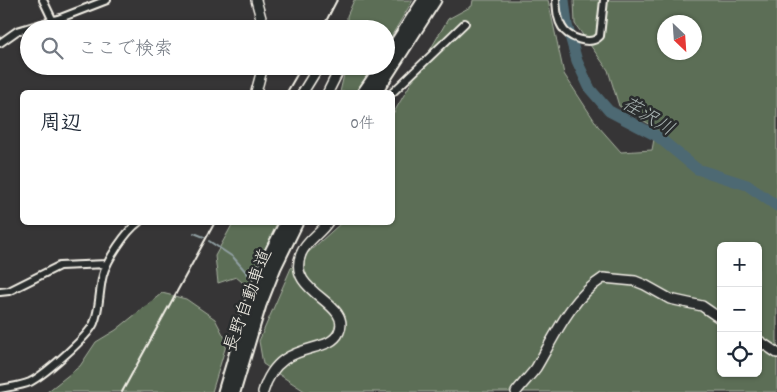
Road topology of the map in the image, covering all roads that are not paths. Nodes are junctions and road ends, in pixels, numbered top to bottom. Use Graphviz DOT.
graph roads {
  1 [pos="43,0"];
  2 [pos="107,0"];
  3 [pos="256,0"];
  4 [pos="424,0"];
  5 [pos="435,0"];
  6 [pos="556,0"];
  7 [pos="604,0"];
  8 [pos="53,20"];
  9 [pos="56,20"];
  10 [pos="262,20"];
  11 [pos="465,23"];
  12 [pos="20,29"];
  13 [pos="0,43"];
  14 [pos="395,45"];
  15 [pos="395,62"];
  16 [pos="260,75"];
  17 [pos="313,75"];
  18 [pos="336,75"];
  19 [pos="376,75"];
  20 [pos="387,75"];
  21 [pos="255,90"];
  22 [pos="304,90"];
  23 [pos="329,90"];
  24 [pos="365,90"];
  25 [pos="377,90"];
  26 [pos="395,91"];
  27 [pos="136,225"];
  28 [pos="285,225"];
  29 [pos="295,225"];
  30 [pos="325,225"];
  31 [pos="271,263"];
  32 [pos="107,264"];
  33 [pos="0,292"];
  34 [pos="256,302"];
  35 [pos="717,316"];
  36 [pos="762,343"];
  37 [pos="777,353"];
  38 [pos="0,389"];
  39 [pos="224,392"];
  40 [pos="234,392"];
  41 [pos="263,392"];
  42 [pos="516,392"];
  1 -- 8 [label="street"];
  2 -- 9 [label="street"];
  3 -- 10 [label="main road"];
  4 -- 14 [label="highway"];
  5 -- 15 [label="highway"];
  6 -- 7 [label="street"];
  11 -- 26 [label="street"];
  12 -- 13 [label="street"];
  16 -- 21 [label="main road"];
  17 -- 22 [label="main road"];
  18 -- 23 [label="main road"];
  19 -- 24 [label="highway"];
  20 -- 25 [label="highway"];
  27 -- 32 [label="street"];
  28 -- 31 [label="highway, 長野自動車道"];
  29 -- 31 [label="highway, 長野自動車道"];
  30 -- 41 [label="main road"];
  31 -- 34 [label="highway, 長野自動車道"];
  32 -- 33 [label="street"];
  32 -- 38 [label="street"];
  34 -- 39 [label="highway, 長野自動車道"];
  34 -- 40 [label="highway, 長野自動車道"];
  35 -- 42 [label="main road"];
  36 -- 37 [label="main road"];
}
